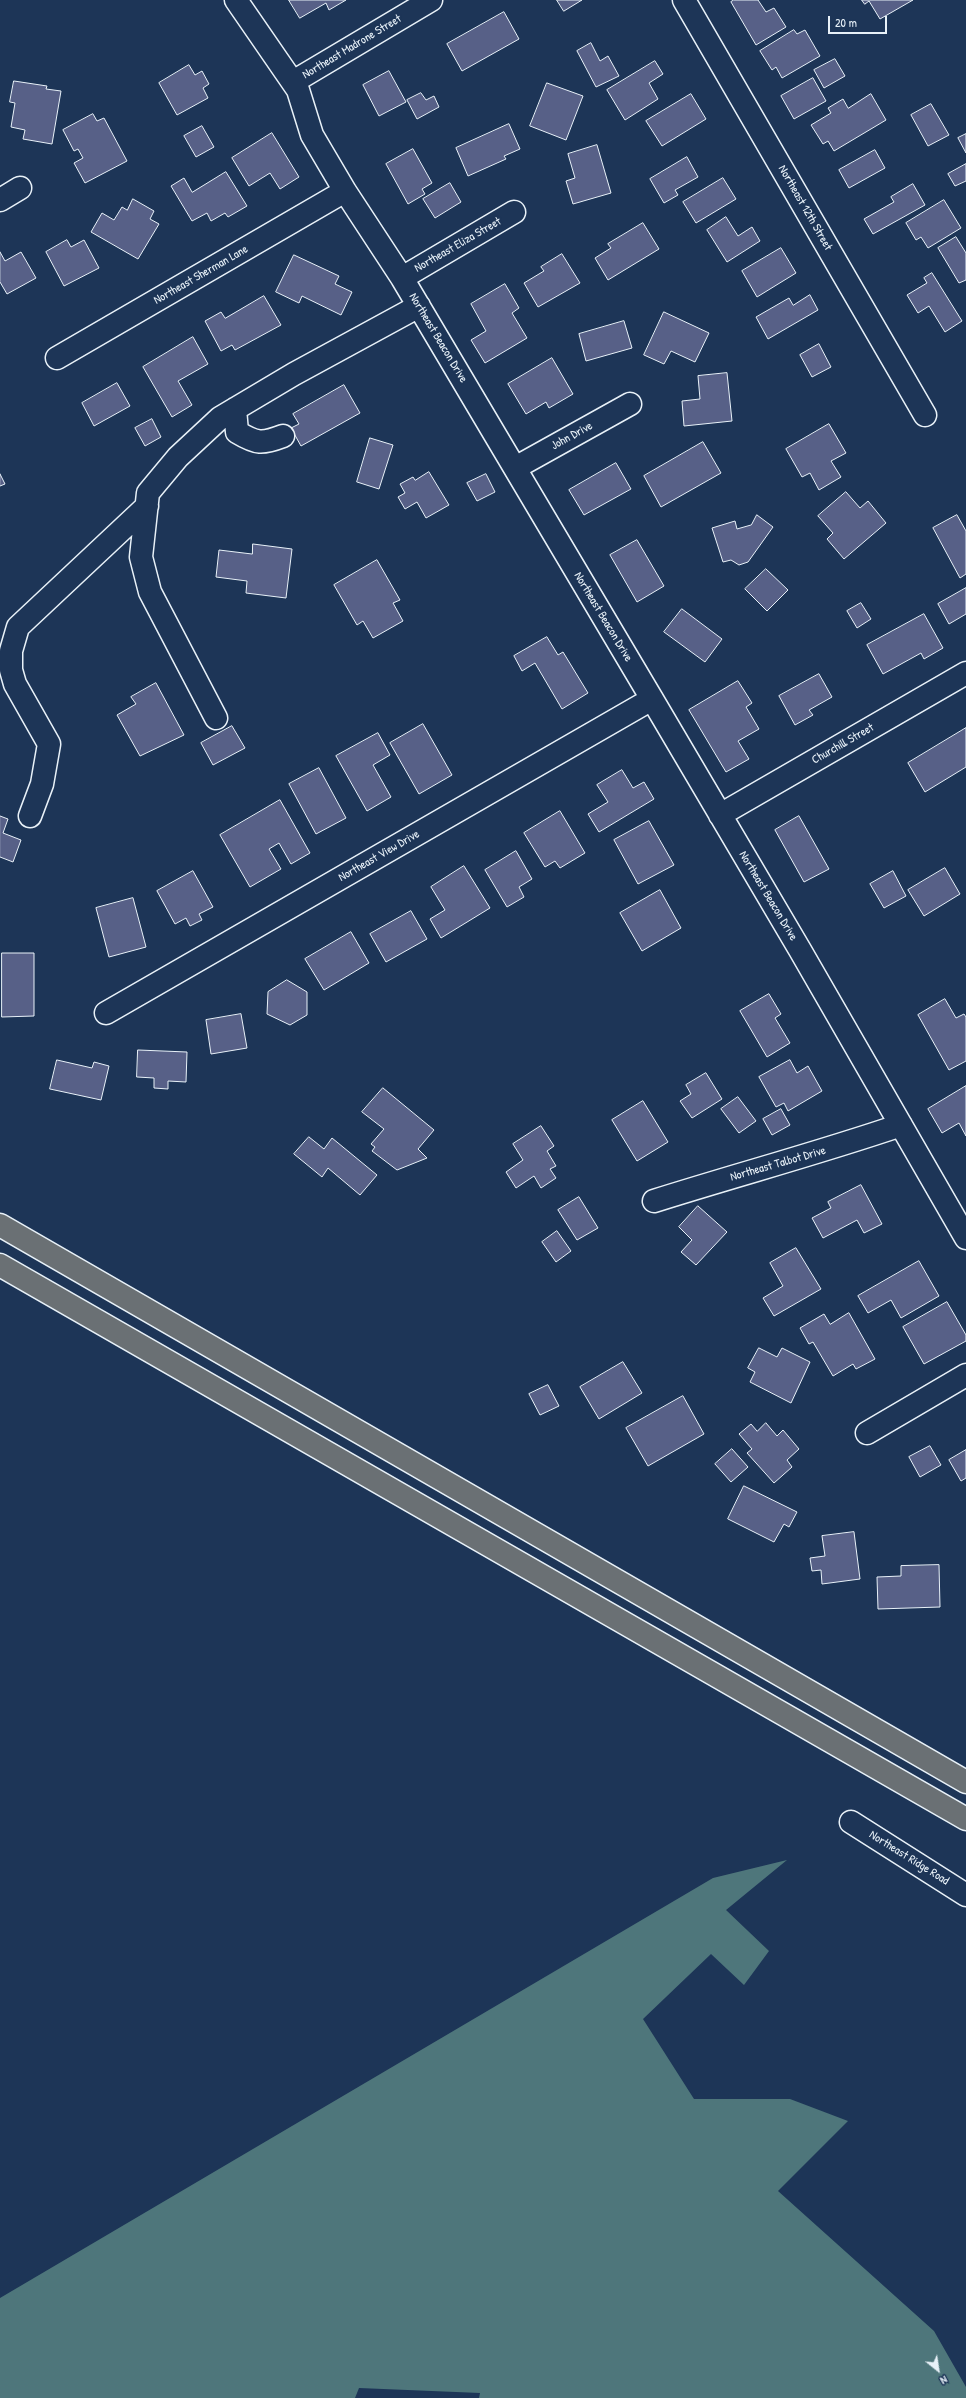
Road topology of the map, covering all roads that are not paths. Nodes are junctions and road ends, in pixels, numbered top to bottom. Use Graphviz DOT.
graph roads {
  1 [pos="236,0"];
  2 [pos="431,0"];
  3 [pos="684,0"];
  4 [pos="293,82"];
  5 [pos="20,188"];
  6 [pos="345,191"];
  7 [pos="0,200"];
  8 [pos="514,212"];
  9 [pos="402,278"];
  10 [pos="419,306"];
  11 [pos="57,358"];
  12 [pos="630,404"];
  13 [pos="235,409"];
  14 [pos="925,415"];
  15 [pos="283,436"];
  16 [pos="515,468"];
  17 [pos="146,506"];
  18 [pos="966,673"];
  19 [pos="652,700"];
  20 [pos="216,718"];
  21 [pos="720,815"];
  22 [pos="30,816"];
  23 [pos="106,1012"];
  24 [pos="901,1125"];
  25 [pos="654,1202"];
  26 [pos="0,1225"];
  27 [pos="966,1238"];
  28 [pos="0,1265"];
  29 [pos="966,1375"];
  30 [pos="867,1433"];
  31 [pos="966,1782"];
  32 [pos="966,1818"];
  33 [pos="851,1822"];
  34 [pos="966,1895"];
  1 -- 4 [label="street, Northeast Beacon Drive"];
  2 -- 4 [label="street, Northeast Madrone Street"];
  3 -- 14 [label="street, Northeast 12th Street"];
  4 -- 6 [label="street, Northeast Beacon Drive"];
  5 -- 7 [label="street"];
  6 -- 9 [label="street, Northeast Beacon Drive"];
  6 -- 11 [label="street, Northeast Sherman Lane"];
  8 -- 9 [label="street, Northeast Eliza Street"];
  9 -- 10 [label="street, Northeast Beacon Drive"];
  10 -- 13 [label="street"];
  10 -- 16 [label="street, Northeast Beacon Drive"];
  12 -- 16 [label="street, John Drive"];
  13 -- 15 [label="street"];
  13 -- 17 [label="street"];
  16 -- 19 [label="street, Northeast Beacon Drive"];
  17 -- 20 [label="street"];
  17 -- 22 [label="street"];
  18 -- 21 [label="street, Churchill Street"];
  19 -- 21 [label="street, Northeast Beacon Drive"];
  19 -- 23 [label="street, Northeast View Drive"];
  21 -- 24 [label="street, Northeast Beacon Drive"];
  24 -- 25 [label="street, Northeast Talbot Drive"];
  24 -- 27 [label="street, Northeast Beacon Drive"];
  26 -- 31 [label="highway"];
  28 -- 32 [label="highway"];
  29 -- 30 [label="street"];
  33 -- 34 [label="street, Northeast Ridge Road"];
}
